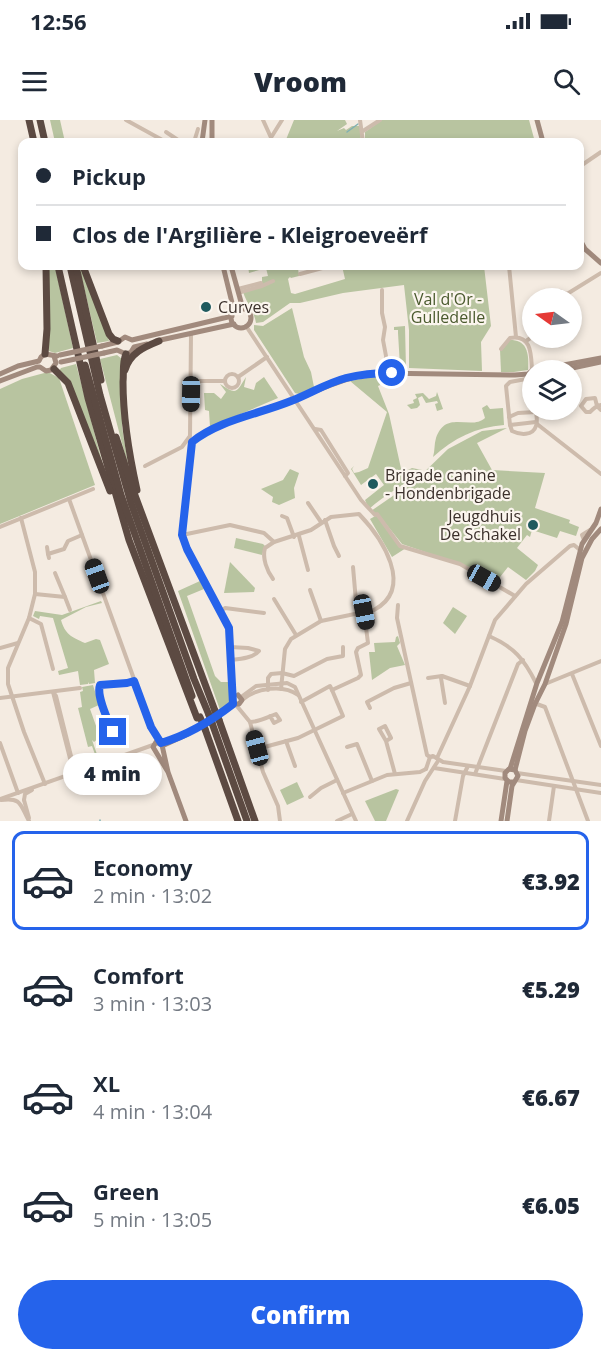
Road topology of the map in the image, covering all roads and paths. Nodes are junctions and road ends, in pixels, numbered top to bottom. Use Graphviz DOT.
graph roads {
  1 [pos="29,120"];
  2 [pos="40,120"];
  3 [pos="126,120"];
  4 [pos="205,120"];
  5 [pos="212,120"];
  6 [pos="262,120"];
  7 [pos="282,120"];
  8 [pos="360,120"];
  9 [pos="380,120"];
  10 [pos="537,120"];
  11 [pos="198,129"];
  12 [pos="363,131"];
  13 [pos="166,132"];
  14 [pos="272,136"];
  15 [pos="32,138"];
  16 [pos="44,138"];
  17 [pos="159,138"];
  18 [pos="175,138"];
  19 [pos="195,138"];
  20 [pos="203,138"];
  21 [pos="212,138"];
  22 [pos="363,138"];
  23 [pos="542,138"];
  24 [pos="601,152"];
  25 [pos="584,164"];
  26 [pos="584,247"];
  27 [pos="601,263"];
  28 [pos="46,270"];
  29 [pos="59,270"];
  30 [pos="64,270"];
  31 [pos="71,270"];
  32 [pos="77,270"];
  33 [pos="85,270"];
  34 [pos="224,270"];
  35 [pos="232,270"];
  36 [pos="313,270"];
  37 [pos="509,270"];
  38 [pos="601,273"];
  39 [pos="300,274"];
  40 [pos="273,281"];
  41 [pos="261,283"];
  42 [pos="577,288"];
  43 [pos="239,290"];
  44 [pos="382,290"];
  45 [pos="243,309"];
  46 [pos="233,314"];
  47 [pos="234,324"];
  48 [pos="246,326"];
  49 [pos="191,334"];
  50 [pos="516,337"];
  51 [pos="522,339"];
  52 [pos="132,340"];
  53 [pos="159,341"];
  54 [pos="118,342"];
  55 [pos="134,347"];
  56 [pos="501,349"];
  57 [pos="123,352"];
  58 [pos="45,354"];
  59 [pos="267,357"];
  60 [pos="601,360"];
  61 [pos="57,361"];
  62 [pos="40,364"];
  63 [pos="582,364"];
  64 [pos="582,365"];
  65 [pos="385,373"];
  66 [pos="0,374"];
  67 [pos="522,374"];
  68 [pos="124,376"];
  69 [pos="238,377"];
  70 [pos="522,378"];
  71 [pos="0,381"];
  72 [pos="191,381"];
  73 [pos="225,381"];
  74 [pos="295,399"];
  75 [pos="599,405"];
  76 [pos="601,410"];
  77 [pos="522,413"];
  78 [pos="509,417"];
  79 [pos="537,420"];
  80 [pos="537,423"];
  81 [pos="510,425"];
  82 [pos="191,439"];
  83 [pos="145,466"];
  84 [pos="601,474"];
  85 [pos="93,489"];
  86 [pos="69,499"];
  87 [pos="308,503"];
  88 [pos="140,505"];
  89 [pos="601,509"];
  90 [pos="375,515"];
  91 [pos="282,516"];
  92 [pos="21,518"];
  93 [pos="364,520"];
  94 [pos="323,521"];
  95 [pos="0,527"];
  96 [pos="601,529"];
  97 [pos="82,535"];
  98 [pos="182,535"];
  99 [pos="296,536"];
  100 [pos="129,540"];
  101 [pos="274,543"];
  102 [pos="47,547"];
  103 [pos="582,551"];
  104 [pos="339,556"];
  105 [pos="352,567"];
  106 [pos="308,570"];
  107 [pos="55,573"];
  108 [pos="273,579"];
  109 [pos="310,590"];
  110 [pos="34,594"];
  111 [pos="515,596"];
  112 [pos="65,597"];
  113 [pos="274,599"];
  114 [pos="398,605"];
  115 [pos="70,610"];
  116 [pos="221,611"];
  117 [pos="364,612"];
  118 [pos="264,613"];
  119 [pos="357,613"];
  120 [pos="29,618"];
  121 [pos="321,621"];
  122 [pos="296,635"];
  123 [pos="489,636"];
  124 [pos="18,642"];
  125 [pos="7,646"];
  126 [pos="230,647"];
  127 [pos="343,647"];
  128 [pos="0,648"];
  129 [pos="14,652"];
  130 [pos="194,656"];
  131 [pos="231,660"];
  132 [pos="524,660"];
  133 [pos="601,661"];
  134 [pos="53,669"];
  135 [pos="282,673"];
  136 [pos="572,674"];
  137 [pos="442,676"];
  138 [pos="428,678"];
  139 [pos="134,681"];
  140 [pos="411,682"];
  141 [pos="542,682"];
  142 [pos="280,683"];
  143 [pos="470,686"];
  144 [pos="268,687"];
  145 [pos="80,688"];
  146 [pos="281,688"];
  147 [pos="332,690"];
  148 [pos="53,692"];
  149 [pos="298,696"];
  150 [pos="12,697"];
  151 [pos="0,698"];
  152 [pos="237,700"];
  153 [pos="204,702"];
  154 [pos="301,702"];
  155 [pos="445,703"];
  156 [pos="533,703"];
  157 [pos="370,708"];
  158 [pos="212,713"];
  159 [pos="270,716"];
  160 [pos="198,717"];
  161 [pos="215,722"];
  162 [pos="250,722"];
  163 [pos="203,730"];
  164 [pos="314,730"];
  165 [pos="101,737"];
  166 [pos="286,741"];
  167 [pos="386,741"];
  168 [pos="0,743"];
  169 [pos="157,746"];
  170 [pos="601,746"];
  171 [pos="347,747"];
  172 [pos="257,748"];
  173 [pos="430,757"];
  174 [pos="437,759"];
  175 [pos="295,766"];
  176 [pos="468,766"];
  177 [pos="478,767"];
  178 [pos="430,769"];
  179 [pos="512,771"];
  180 [pos="466,772"];
  181 [pos="75,773"];
  182 [pos="395,774"];
  183 [pos="475,774"];
  184 [pos="219,776"];
  185 [pos="337,780"];
  186 [pos="372,781"];
  187 [pos="511,781"];
  188 [pos="573,781"];
  189 [pos="45,784"];
  190 [pos="601,785"];
  191 [pos="554,786"];
  192 [pos="576,789"];
  193 [pos="228,793"];
  194 [pos="343,793"];
  195 [pos="601,793"];
  196 [pos="20,796"];
  197 [pos="310,796"];
  198 [pos="0,800"];
  199 [pos="352,814"];
  200 [pos="29,820"];
  201 [pos="186,821"];
  202 [pos="236,821"];
  203 [pos="247,821"];
  204 [pos="255,821"];
  205 [pos="280,821"];
  206 [pos="337,821"];
  207 [pos="356,821"];
  208 [pos="407,821"];
  209 [pos="454,821"];
  210 [pos="501,821"];
  211 [pos="507,821"];
  212 [pos="549,821"];
  213 [pos="588,821"];
  1 -- 15 [label="highway"];
  2 -- 16 [label="highway"];
  3 -- 17 [label="street"];
  4 -- 20 [label="street"];
  5 -- 21 [label="street"];
  6 -- 14 [label="street"];
  7 -- 14 [label="street"];
  8 -- 12 [label="street"];
  9 -- 12 [label="street"];
  10 -- 23 [label="street"];
  11 -- 19 [label="street"];
  12 -- 22 [label="street"];
  13 -- 18 [label="street"];
  24 -- 25 [label="street"];
  26 -- 27 [label="street"];
  28 -- 58 [label="highway"];
  29 -- 100 [label="highway"];
  30 -- 160 [label="highway"];
  31 -- 153 [label="highway"];
  32 -- 88 [label="highway"];
  33 -- 54 [label="highway"];
  34 -- 46 [label="street"];
  35 -- 43 [label="street"];
  36 -- 39 [label="street"];
  37 -- 50 [label="street"];
  38 -- 42 [label="street"];
  40 -- 43 [label="street"];
  41 -- 43 [label="street"];
  43 -- 45 [label="street"];
  44 -- 65 [label="street"];
  45 -- 46 [label="street"];
  45 -- 48 [label="street"];
  46 -- 47 [label="street"];
  46 -- 52 [label="street"];
  47 -- 48 [label="street"];
  47 -- 49 [label="street"];
  48 -- 59 [label="street"];
  49 -- 53 [label="street"];
  49 -- 72 [label="street"];
  50 -- 51 [label="street"];
  50 -- 56 [label="street"];
  52 -- 54 [label="street"];
  52 -- 55 [label="street"];
  53 -- 55 [label="street"];
  53 -- 68 [label="highway"];
  54 -- 57 [label="street"];
  54 -- 61 [label="street, bridge"];
  55 -- 57 [label="street"];
  57 -- 61 [label="street, bridge"];
  57 -- 68 [label="highway"];
  58 -- 61 [label="street"];
  58 -- 62 [label="street"];
  59 -- 69 [label="street"];
  59 -- 74 [label="street"];
  60 -- 63 [label="street"];
  60 -- 64 [label="street"];
  61 -- 62 [label="street"];
  61 -- 100 [label="highway"];
  62 -- 66 [label="street"];
  62 -- 71 [label="street"];
  65 -- 67 [label="street"];
  65 -- 74 [label="street"];
  68 -- 88 [label="highway"];
  69 -- 73 [label="street"];
  69 -- 73 [label="street"];
  70 -- 78 [label="street"];
  72 -- 73 [label="street"];
  72 -- 82 [label="street"];
  74 -- 82 [label="street"];
  74 -- 90 [label="street"];
  75 -- 76 [label="street"];
  77 -- 78 [label="street"];
  78 -- 81 [label="street"];
  79 -- 80 [label="street"];
  80 -- 81 [label="street"];
  80 -- 81 [label="street"];
  80 -- 84 [label="street"];
  82 -- 83 [label="street"];
  82 -- 98 [label="street"];
  85 -- 86 [label="street"];
  86 -- 92 [label="street"];
  86 -- 97 [label="street"];
  87 -- 94 [label="street"];
  88 -- 130 [label="highway"];
  89 -- 103 [label="street"];
  90 -- 93 [label="street"];
  90 -- 111 [label="street"];
  91 -- 99 [label="street"];
  92 -- 95 [label="street"];
  92 -- 110 [label="street"];
  93 -- 94 [label="street"];
  93 -- 117 [label="street"];
  94 -- 99 [label="street"];
  94 -- 104 [label="street"];
  96 -- 103 [label="street"];
  97 -- 102 [label="street"];
  97 -- 139 [label="street"];
  98 -- 101 [label="street"];
  98 -- 116 [label="street"];
  99 -- 101 [label="street"];
  99 -- 106 [label="street"];
  100 -- 160 [label="highway"];
  101 -- 108 [label="street"];
  103 -- 111 [label="street"];
  103 -- 141 [label="street"];
  105 -- 119 [label="street"];
  107 -- 112 [label="street"];
  109 -- 121 [label="street"];
  110 -- 112 [label="street"];
  110 -- 120 [label="street"];
  111 -- 123 [label="street"];
  112 -- 115 [label="street"];
  113 -- 122 [label="street"];
  114 -- 140 [label="street"];
  116 -- 118 [label="street"];
  116 -- 126 [label="street"];
  117 -- 119 [label="street"];
  117 -- 147 [label="street"];
  119 -- 121 [label="street"];
  120 -- 124 [label="street"];
  120 -- 134 [label="street"];
  121 -- 122 [label="street"];
  122 -- 135 [label="street"];
  123 -- 132 [label="street"];
  123 -- 143 [label="street"];
  124 -- 125 [label="street"];
  124 -- 129 [label="street"];
  125 -- 128 [label="street"];
  125 -- 129 [label="street"];
  126 -- 131 [label="street"];
  126 -- 131 [label="street"];
  127 -- 135 [label="street"];
  129 -- 150 [label="street"];
  130 -- 153 [label="highway"];
  130 -- 158 [label="highway"];
  131 -- 152 [label="street"];
  132 -- 141 [label="street"];
  132 -- 177 [label="street"];
  133 -- 136 [label="street"];
  135 -- 142 [label="street"];
  135 -- 144 [label="street"];
  136 -- 141 [label="street"];
  136 -- 170 [label="street"];
  137 -- 138 [label="street"];
  137 -- 143 [label="street"];
  137 -- 155 [label="street"];
  139 -- 165 [label="street"];
  139 -- 169 [label="street"];
  140 -- 157 [label="street"];
  140 -- 173 [label="street"];
  141 -- 156 [label="street"];
  142 -- 144 [label="street"];
  142 -- 146 [label="street"];
  142 -- 149 [label="street"];
  143 -- 174 [label="street"];
  144 -- 146 [label="street"];
  144 -- 152 [label="street"];
  145 -- 148 [label="street"];
  146 -- 149 [label="street"];
  147 -- 154 [label="street"];
  147 -- 164 [label="street"];
  148 -- 150 [label="street"];
  148 -- 181 [label="street"];
  149 -- 154 [label="street"];
  150 -- 151 [label="street"];
  150 -- 189 [label="street"];
  152 -- 162 [label="street"];
  152 -- 169 [label="street"];
  153 -- 158 [label="highway"];
  154 -- 164 [label="street"];
  156 -- 179 [label="street"];
  156 -- 188 [label="street"];
  158 -- 161 [label="highway, bridge"];
  159 -- 162 [label="street"];
  160 -- 163 [label="highway, bridge"];
  161 -- 203 [label="highway"];
  161 -- 204 [label="highway"];
  162 -- 172 [label="street"];
  163 -- 184 [label="highway"];
  163 -- 193 [label="highway"];
  164 -- 166 [label="street"];
  164 -- 185 [label="street"];
  166 -- 172 [label="street"];
  166 -- 175 [label="street"];
  167 -- 182 [label="street"];
  168 -- 196 [label="street"];
  169 -- 181 [label="street"];
  169 -- 201 [label="street"];
  171 -- 186 [label="street"];
  172 -- 205 [label="street"];
  173 -- 174 [label="street"];
  173 -- 178 [label="street"];
  174 -- 176 [label="street"];
  174 -- 178 [label="street"];
  176 -- 177 [label="street"];
  176 -- 180 [label="street"];
  177 -- 179 [label="street"];
  177 -- 183 [label="street"];
  178 -- 180 [label="street"];
  178 -- 182 [label="street"];
  178 -- 208 [label="street"];
  179 -- 187 [label="street"];
  179 -- 187 [label="street"];
  179 -- 188 [label="street"];
  180 -- 183 [label="street"];
  180 -- 209 [label="street"];
  181 -- 189 [label="street"];
  182 -- 186 [label="street"];
  183 -- 187 [label="street"];
  184 -- 193 [label="highway"];
  184 -- 202 [label="highway"];
  185 -- 194 [label="street"];
  185 -- 197 [label="street"];
  186 -- 194 [label="street"];
  187 -- 191 [label="street"];
  187 -- 210 [label="street"];
  187 -- 211 [label="street"];
  188 -- 190 [label="street"];
  188 -- 192 [label="street"];
  189 -- 196 [label="street"];
  191 -- 192 [label="street"];
  191 -- 212 [label="street"];
  192 -- 195 [label="street"];
  192 -- 213 [label="street"];
  193 -- 202 [label="highway"];
  194 -- 199 [label="street"];
  196 -- 198 [label="street"];
  196 -- 200 [label="street"];
  199 -- 206 [label="street"];
  199 -- 207 [label="street"];
}
